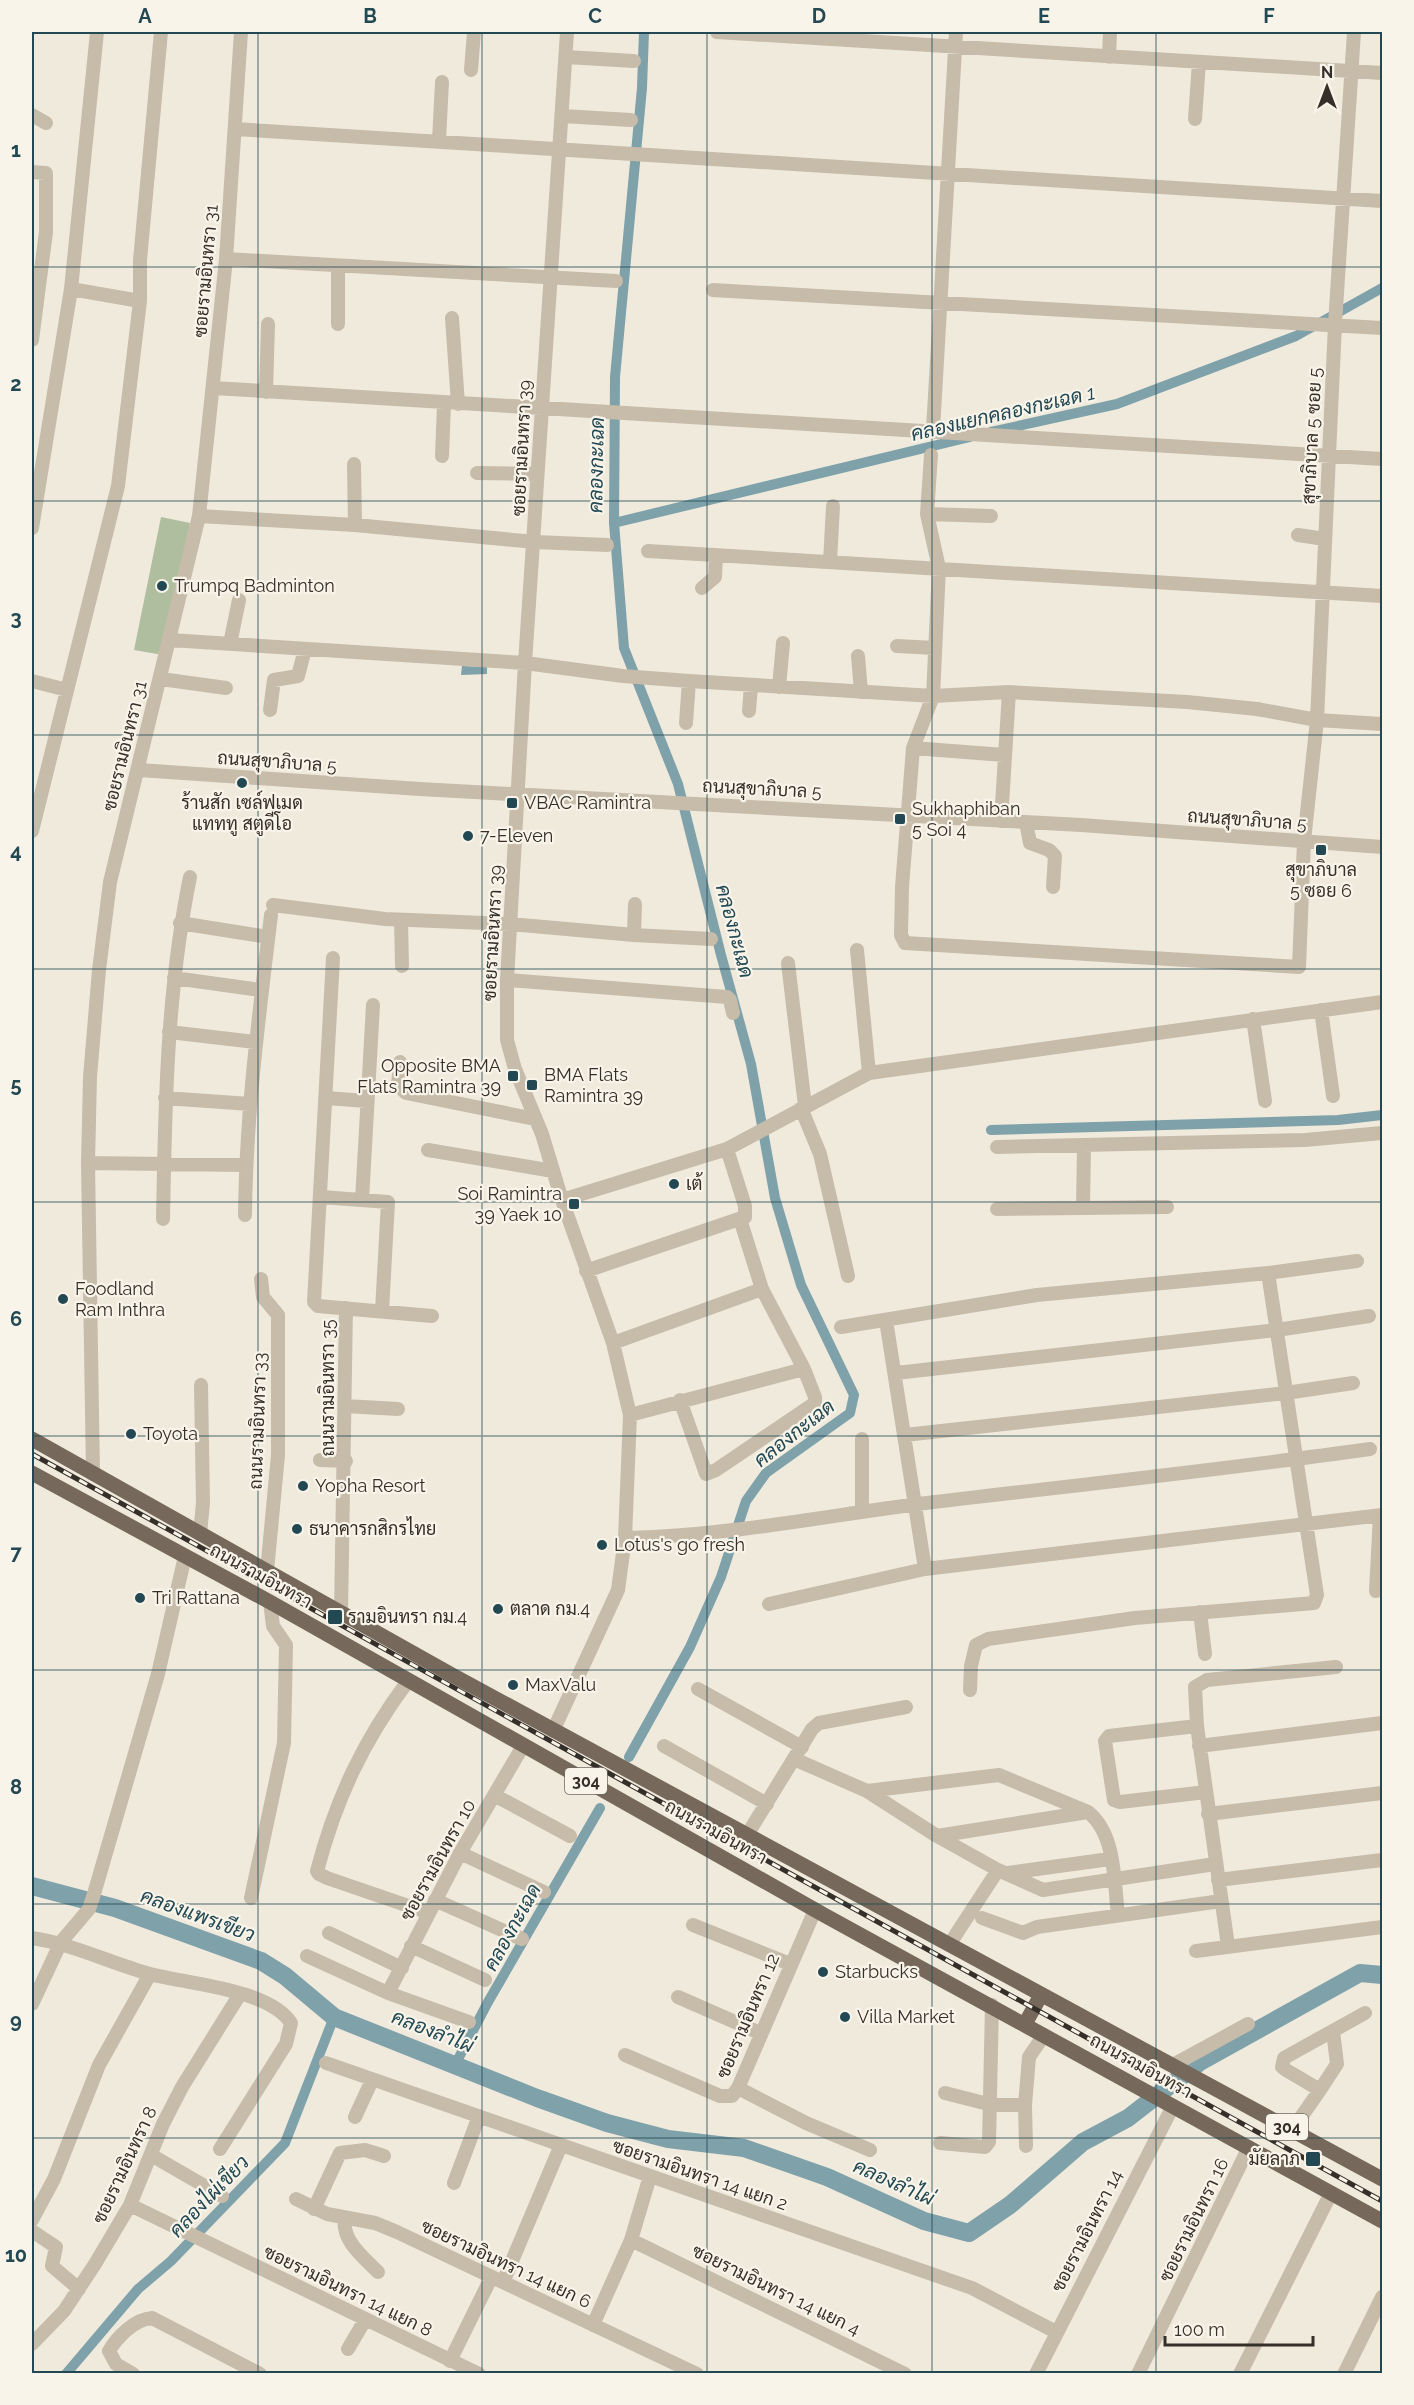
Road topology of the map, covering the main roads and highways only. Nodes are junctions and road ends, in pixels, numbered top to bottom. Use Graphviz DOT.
graph roads {
  1 [pos="32,1439"];
  2 [pos="32,1473"];
  3 [pos="1041,1995"];
  4 [pos="1025,2024"];
  5 [pos="1383,2180"];
  6 [pos="1383,2221"];
  1 -- 3 [label="main road, ถนนรามอินทรา / 304"];
  2 -- 4 [label="main road, ถนนรามอินทรา / 304"];
  3 -- 4 [label="main road"];
  3 -- 5 [label="main road, ถนนรามอินทรา / 304"];
  4 -- 6 [label="main road, ถนนรามอินทรา / 304"];
}
